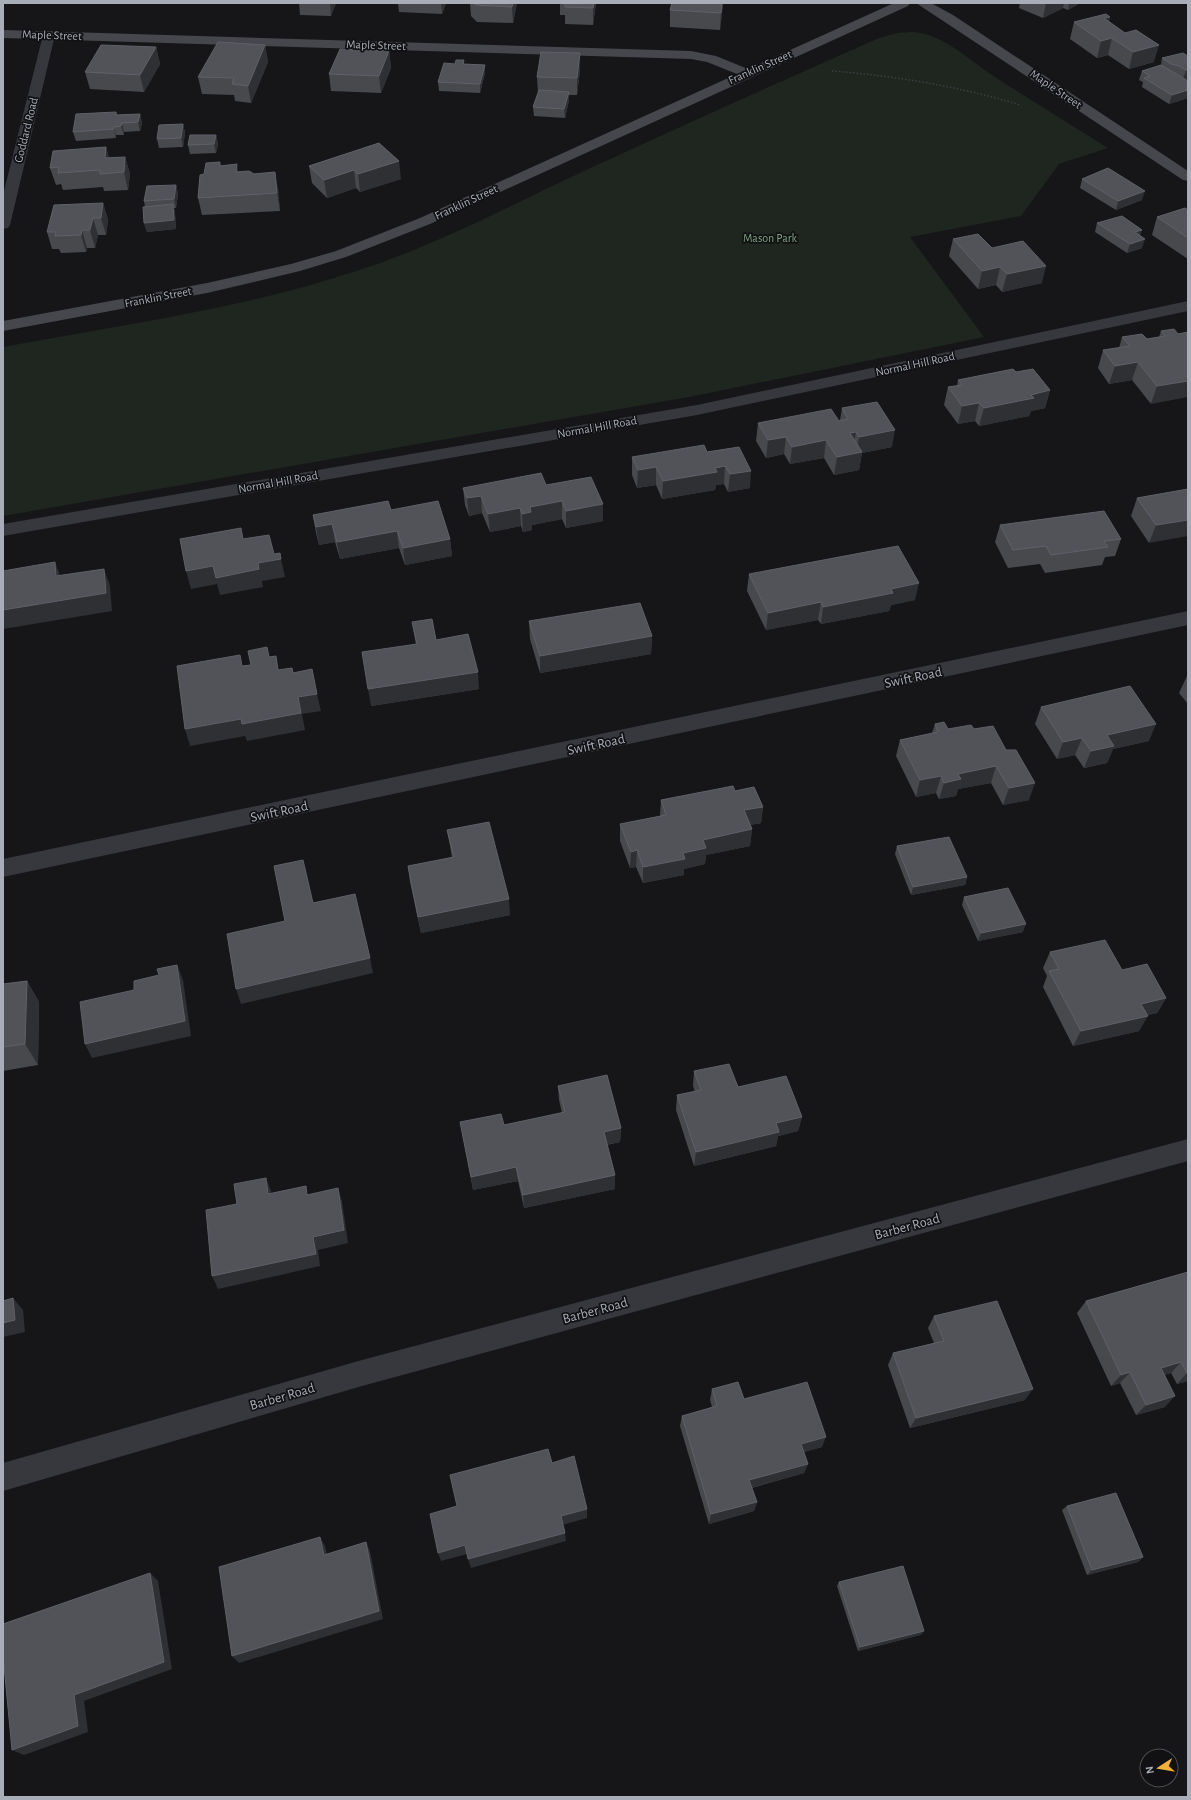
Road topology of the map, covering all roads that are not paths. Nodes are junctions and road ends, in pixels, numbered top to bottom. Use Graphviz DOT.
graph roads {
  1 [pos="904,3"];
  2 [pos="922,3"];
  3 [pos="3,34"];
  4 [pos="49,35"];
  5 [pos="746,73"];
  6 [pos="1188,177"];
  7 [pos="3,225"];
  8 [pos="1188,306"];
  9 [pos="3,326"];
  10 [pos="3,530"];
  11 [pos="1188,618"];
  12 [pos="3,868"];
  13 [pos="1188,1150"];
  14 [pos="3,1477"];
  1 -- 5 [label="street, Franklin Street"];
  2 -- 6 [label="street, Maple Street"];
  3 -- 4 [label="street, Maple Street"];
  4 -- 5 [label="street, Maple Street"];
  4 -- 7 [label="street, Goddard Road"];
  5 -- 9 [label="street, Franklin Street"];
  8 -- 10 [label="street, Normal Hill Road"];
  11 -- 12 [label="street, Swift Road"];
  13 -- 14 [label="street, Barber Road"];
}
